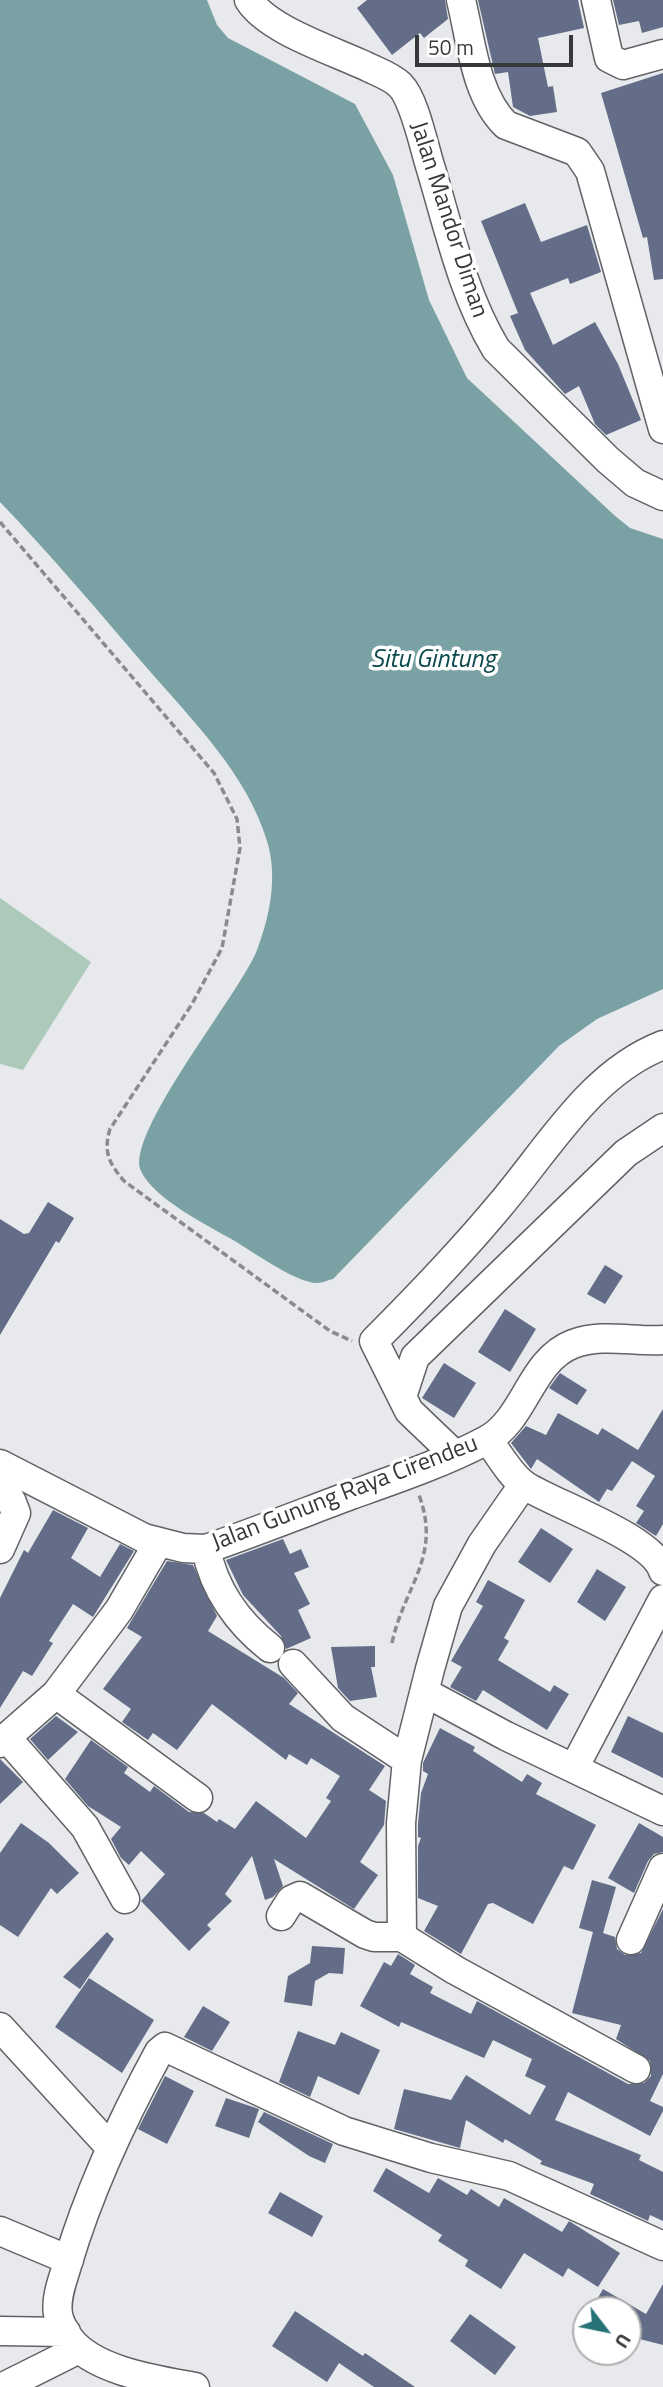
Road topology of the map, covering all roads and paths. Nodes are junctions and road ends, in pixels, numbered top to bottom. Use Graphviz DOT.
graph roads {
  1 [pos="249,0"];
  2 [pos="461,0"];
  3 [pos="596,0"];
  4 [pos="663,54"];
  5 [pos="663,429"];
  6 [pos="663,496"];
  7 [pos="0,522"];
  8 [pos="663,1045"];
  9 [pos="663,1128"];
  10 [pos="663,1340"];
  11 [pos="374,1341"];
  12 [pos="402,1397"];
  13 [pos="488,1440"];
  14 [pos="455,1455"];
  15 [pos="0,1464"];
  16 [pos="411,1473"];
  17 [pos="523,1485"];
  18 [pos="0,1493"];
  19 [pos="158,1544"];
  20 [pos="0,1549"];
  21 [pos="206,1549"];
  22 [pos="663,1571"];
  23 [pos="663,1599"];
  24 [pos="392,1643"];
  25 [pos="426,1693"];
  26 [pos="56,1694"];
  27 [pos="3,1740"];
  28 [pos="407,1760"];
  29 [pos="574,1768"];
  30 [pos="198,1798"];
  31 [pos="663,1811"];
  32 [pos="663,1868"];
  33 [pos="125,1899"];
  34 [pos="281,1916"];
  35 [pos="402,1937"];
  36 [pos="631,1940"];
  37 [pos="0,2027"];
  38 [pos="636,2069"];
  39 [pos="116,2134"];
  40 [pos="0,2231"];
  41 [pos="663,2246"];
  42 [pos="69,2260"];
  43 [pos="0,2331"];
  44 [pos="72,2341"];
  45 [pos="3,2387"];
  46 [pos="195,2387"];
  1 -- 6 [label="street, Jalan Mandor Diman"];
  2 -- 5 [label="street"];
  3 -- 4 [label="street"];
  7 -- 11 [label="path"];
  8 -- 11 [label="street"];
  9 -- 12 [label="street"];
  10 -- 13 [label="street, Jalan Gunung Raya Cirendeu"];
  11 -- 12 [label="street"];
  12 -- 14 [label="street"];
  13 -- 14 [label="street, Jalan Gunung Raya Cirendeu"];
  13 -- 17 [label="street"];
  14 -- 16 [label="street, Jalan Gunung Raya Cirendeu"];
  15 -- 19 [label="street, Jalan Gunung Raya Cirendeu"];
  16 -- 21 [label="street, Jalan Gunung Raya Cirendeu"];
  16 -- 24 [label="path"];
  17 -- 22 [label="street"];
  17 -- 25 [label="street"];
  18 -- 20 [label="street"];
  19 -- 21 [label="street, Jalan Gunung Raya Cirendeu"];
  19 -- 26 [label="street"];
  21 -- 28 [label="street"];
  23 -- 29 [label="street"];
  25 -- 28 [label="street"];
  25 -- 29 [label="street"];
  26 -- 27 [label="street"];
  26 -- 30 [label="street"];
  27 -- 33 [label="street"];
  28 -- 35 [label="street"];
  29 -- 31 [label="street"];
  32 -- 36 [label="street"];
  34 -- 35 [label="street"];
  35 -- 38 [label="street"];
  37 -- 39 [label="street"];
  39 -- 41 [label="street"];
  39 -- 42 [label="street"];
  40 -- 42 [label="street"];
  42 -- 44 [label="street"];
  43 -- 44 [label="street"];
  44 -- 45 [label="street"];
  44 -- 46 [label="street"];
}
